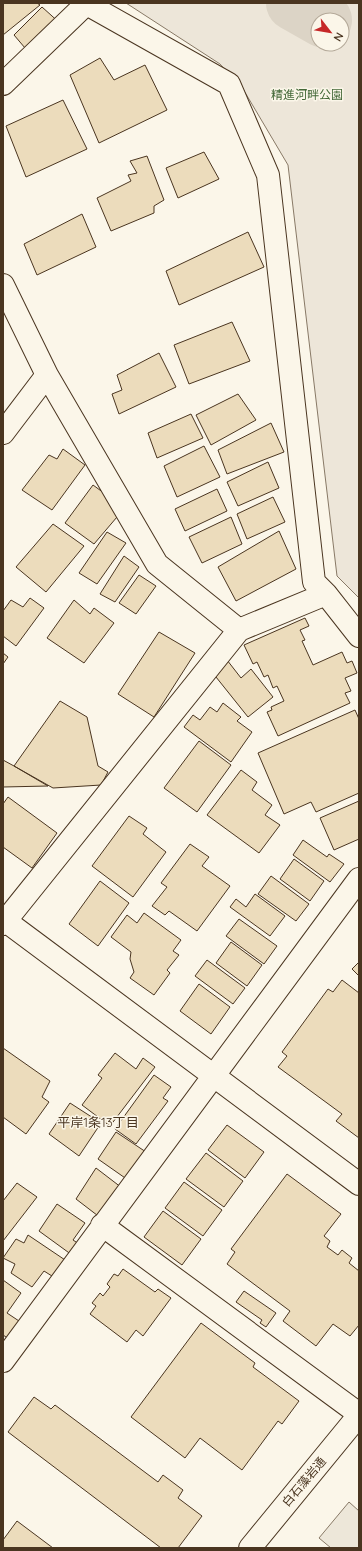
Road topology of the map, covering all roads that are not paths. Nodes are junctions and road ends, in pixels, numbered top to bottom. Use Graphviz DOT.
graph roads {
  1 [pos="85,3"];
  2 [pos="3,84"];
  3 [pos="3,285"];
  4 [pos="46,375"];
  5 [pos="3,433"];
  6 [pos="326,594"];
  7 [pos="239,630"];
  8 [pos="359,636"];
  9 [pos="359,879"];
  10 [pos="4,921"];
  11 [pos="213,1076"];
  12 [pos="359,1184"];
  13 [pos="102,1225"];
  14 [pos="3,1361"];
  15 [pos="359,1415"];
  16 [pos="250,1548"];
  1 -- 2 [label="street"];
  1 -- 6 [label="street"];
  3 -- 4 [label="street"];
  4 -- 5 [label="street"];
  4 -- 7 [label="street"];
  6 -- 7 [label="street"];
  6 -- 8 [label="street"];
  7 -- 10 [label="street"];
  9 -- 11 [label="street"];
  10 -- 11 [label="street"];
  11 -- 12 [label="street"];
  11 -- 13 [label="street"];
  13 -- 14 [label="street"];
  13 -- 15 [label="street"];
  15 -- 16 [label="street, 白石藻岩通"];
}
